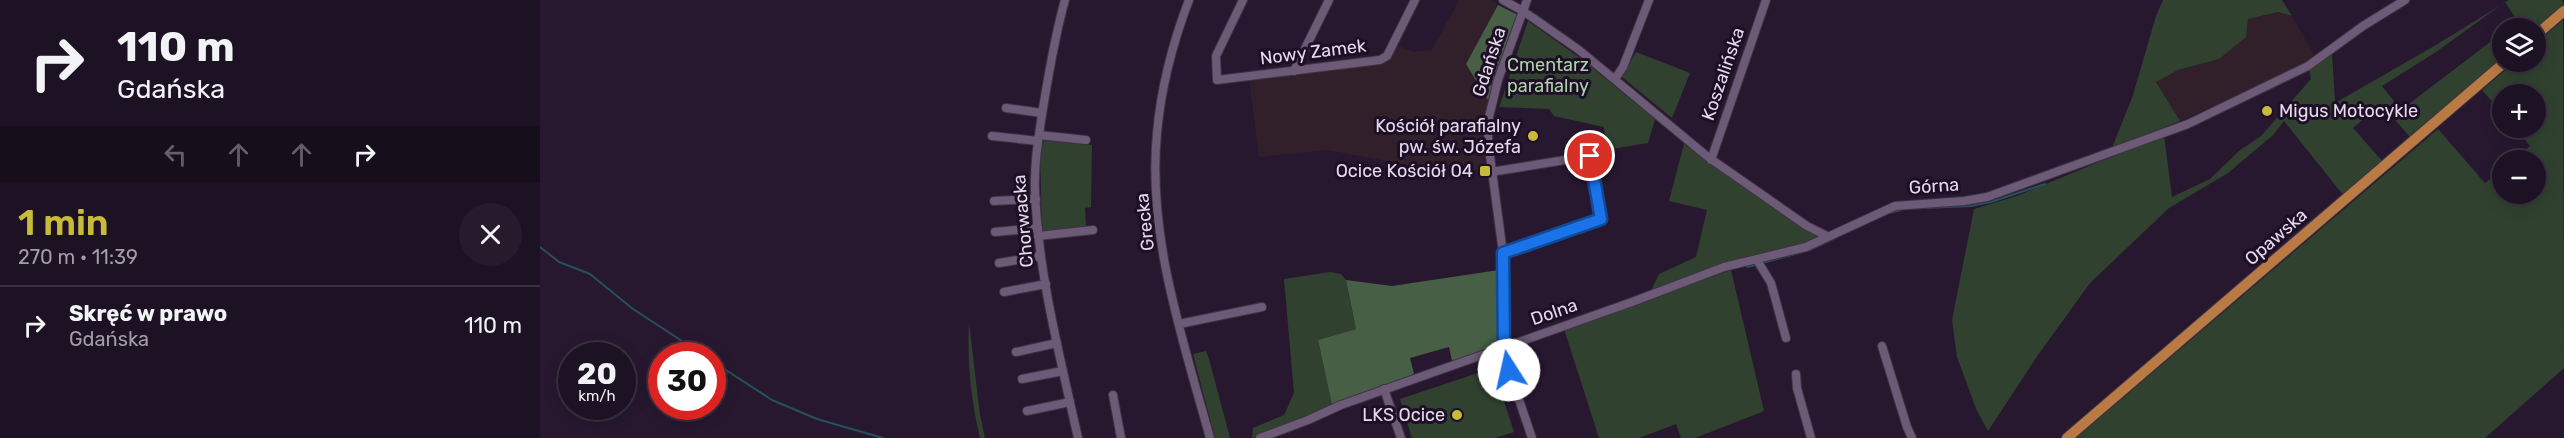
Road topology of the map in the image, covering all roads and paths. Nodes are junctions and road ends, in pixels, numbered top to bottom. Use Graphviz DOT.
graph roads {
  1 [pos="1065,0"];
  2 [pos="1189,0"];
  3 [pos="1243,0"];
  4 [pos="1329,0"];
  5 [pos="1415,0"];
  6 [pos="1503,0"];
  7 [pos="1527,0"];
  8 [pos="1649,0"];
  9 [pos="1766,0"];
  10 [pos="2405,0"];
  11 [pos="1523,11"];
  12 [pos="2564,11"];
  13 [pos="2546,27"];
  14 [pos="1294,71"];
  15 [pos="2493,72"];
  16 [pos="1615,79"];
  17 [pos="1006,108"];
  18 [pos="1042,113"];
  19 [pos="992,136"];
  20 [pos="1038,138"];
  21 [pos="1086,140"];
  22 [pos="1711,160"];
  23 [pos="1491,172"];
  24 [pos="1036,199"];
  25 [pos="994,201"];
  26 [pos="1093,230"];
  27 [pos="995,232"];
  28 [pos="1038,232"];
  29 [pos="1827,236"];
  30 [pos="1503,253"];
  31 [pos="1041,256"];
  32 [pos="999,263"];
  33 [pos="1760,263"];
  34 [pos="1046,284"];
  35 [pos="1004,292"];
  36 [pos="1262,307"];
  37 [pos="1179,324"];
  38 [pos="1786,338"];
  39 [pos="1057,343"];
  40 [pos="1882,346"];
  41 [pos="1504,348"];
  42 [pos="1016,352"];
  43 [pos="1063,371"];
  44 [pos="1796,374"];
  45 [pos="1022,379"];
  46 [pos="1384,389"];
  47 [pos="1113,395"];
  48 [pos="1070,402"];
  49 [pos="1027,411"];
  50 [pos="1078,438"];
  51 [pos="1121,438"];
  52 [pos="1210,438"];
  53 [pos="1260,438"];
  54 [pos="1401,438"];
  55 [pos="1533,438"];
  56 [pos="1811,438"];
  57 [pos="1912,438"];
  58 [pos="2067,438"];
  1 -- 18 [label="street, Chorwacka"];
  2 -- 37 [label="street, Grecka"];
  3 -- 14 [label="street, Nowy Zamek"];
  4 -- 14 [label="street"];
  5 -- 14 [label="street, Nowy Zamek"];
  6 -- 11 [label="street"];
  7 -- 11 [label="street, Gdańska"];
  8 -- 16 [label="street"];
  9 -- 22 [label="street, Koszalińska"];
  10 -- 29 [label="street, Górna"];
  11 -- 16 [label="street"];
  11 -- 23 [label="street, Gdańska"];
  12 -- 13 [label="main road"];
  15 -- 58 [label="main road, Opawska"];
  16 -- 22 [label="street"];
  17 -- 18 [label="street"];
  18 -- 20 [label="street, Chorwacka"];
  19 -- 20 [label="street"];
  20 -- 21 [label="street"];
  20 -- 24 [label="street, Chorwacka"];
  22 -- 29 [label="street"];
  23 -- 30 [label="street, Gdańska"];
  23 -- 30 [label="street"];
  24 -- 25 [label="street"];
  24 -- 28 [label="street, Chorwacka"];
  26 -- 28 [label="street"];
  27 -- 28 [label="street"];
  28 -- 31 [label="street, Chorwacka"];
  29 -- 33 [label="street, Dolna"];
  30 -- 41 [label="street, Gdańska"];
  31 -- 32 [label="street"];
  31 -- 34 [label="street, Chorwacka"];
  33 -- 38 [label="street"];
  33 -- 41 [label="street, Dolna"];
  34 -- 35 [label="street"];
  34 -- 39 [label="street, Chorwacka"];
  36 -- 37 [label="street"];
  37 -- 52 [label="street, Grecka"];
  39 -- 42 [label="street"];
  39 -- 43 [label="street, Chorwacka"];
  40 -- 57 [label="street"];
  41 -- 46 [label="street, Dolna"];
  41 -- 55 [label="street, Gdańska"];
  43 -- 45 [label="street"];
  43 -- 48 [label="street, Chorwacka"];
  44 -- 56 [label="street"];
  46 -- 53 [label="street, Dolna"];
  46 -- 54 [label="street"];
  47 -- 51 [label="street"];
  48 -- 49 [label="street"];
  48 -- 50 [label="street, Chorwacka"];
}
